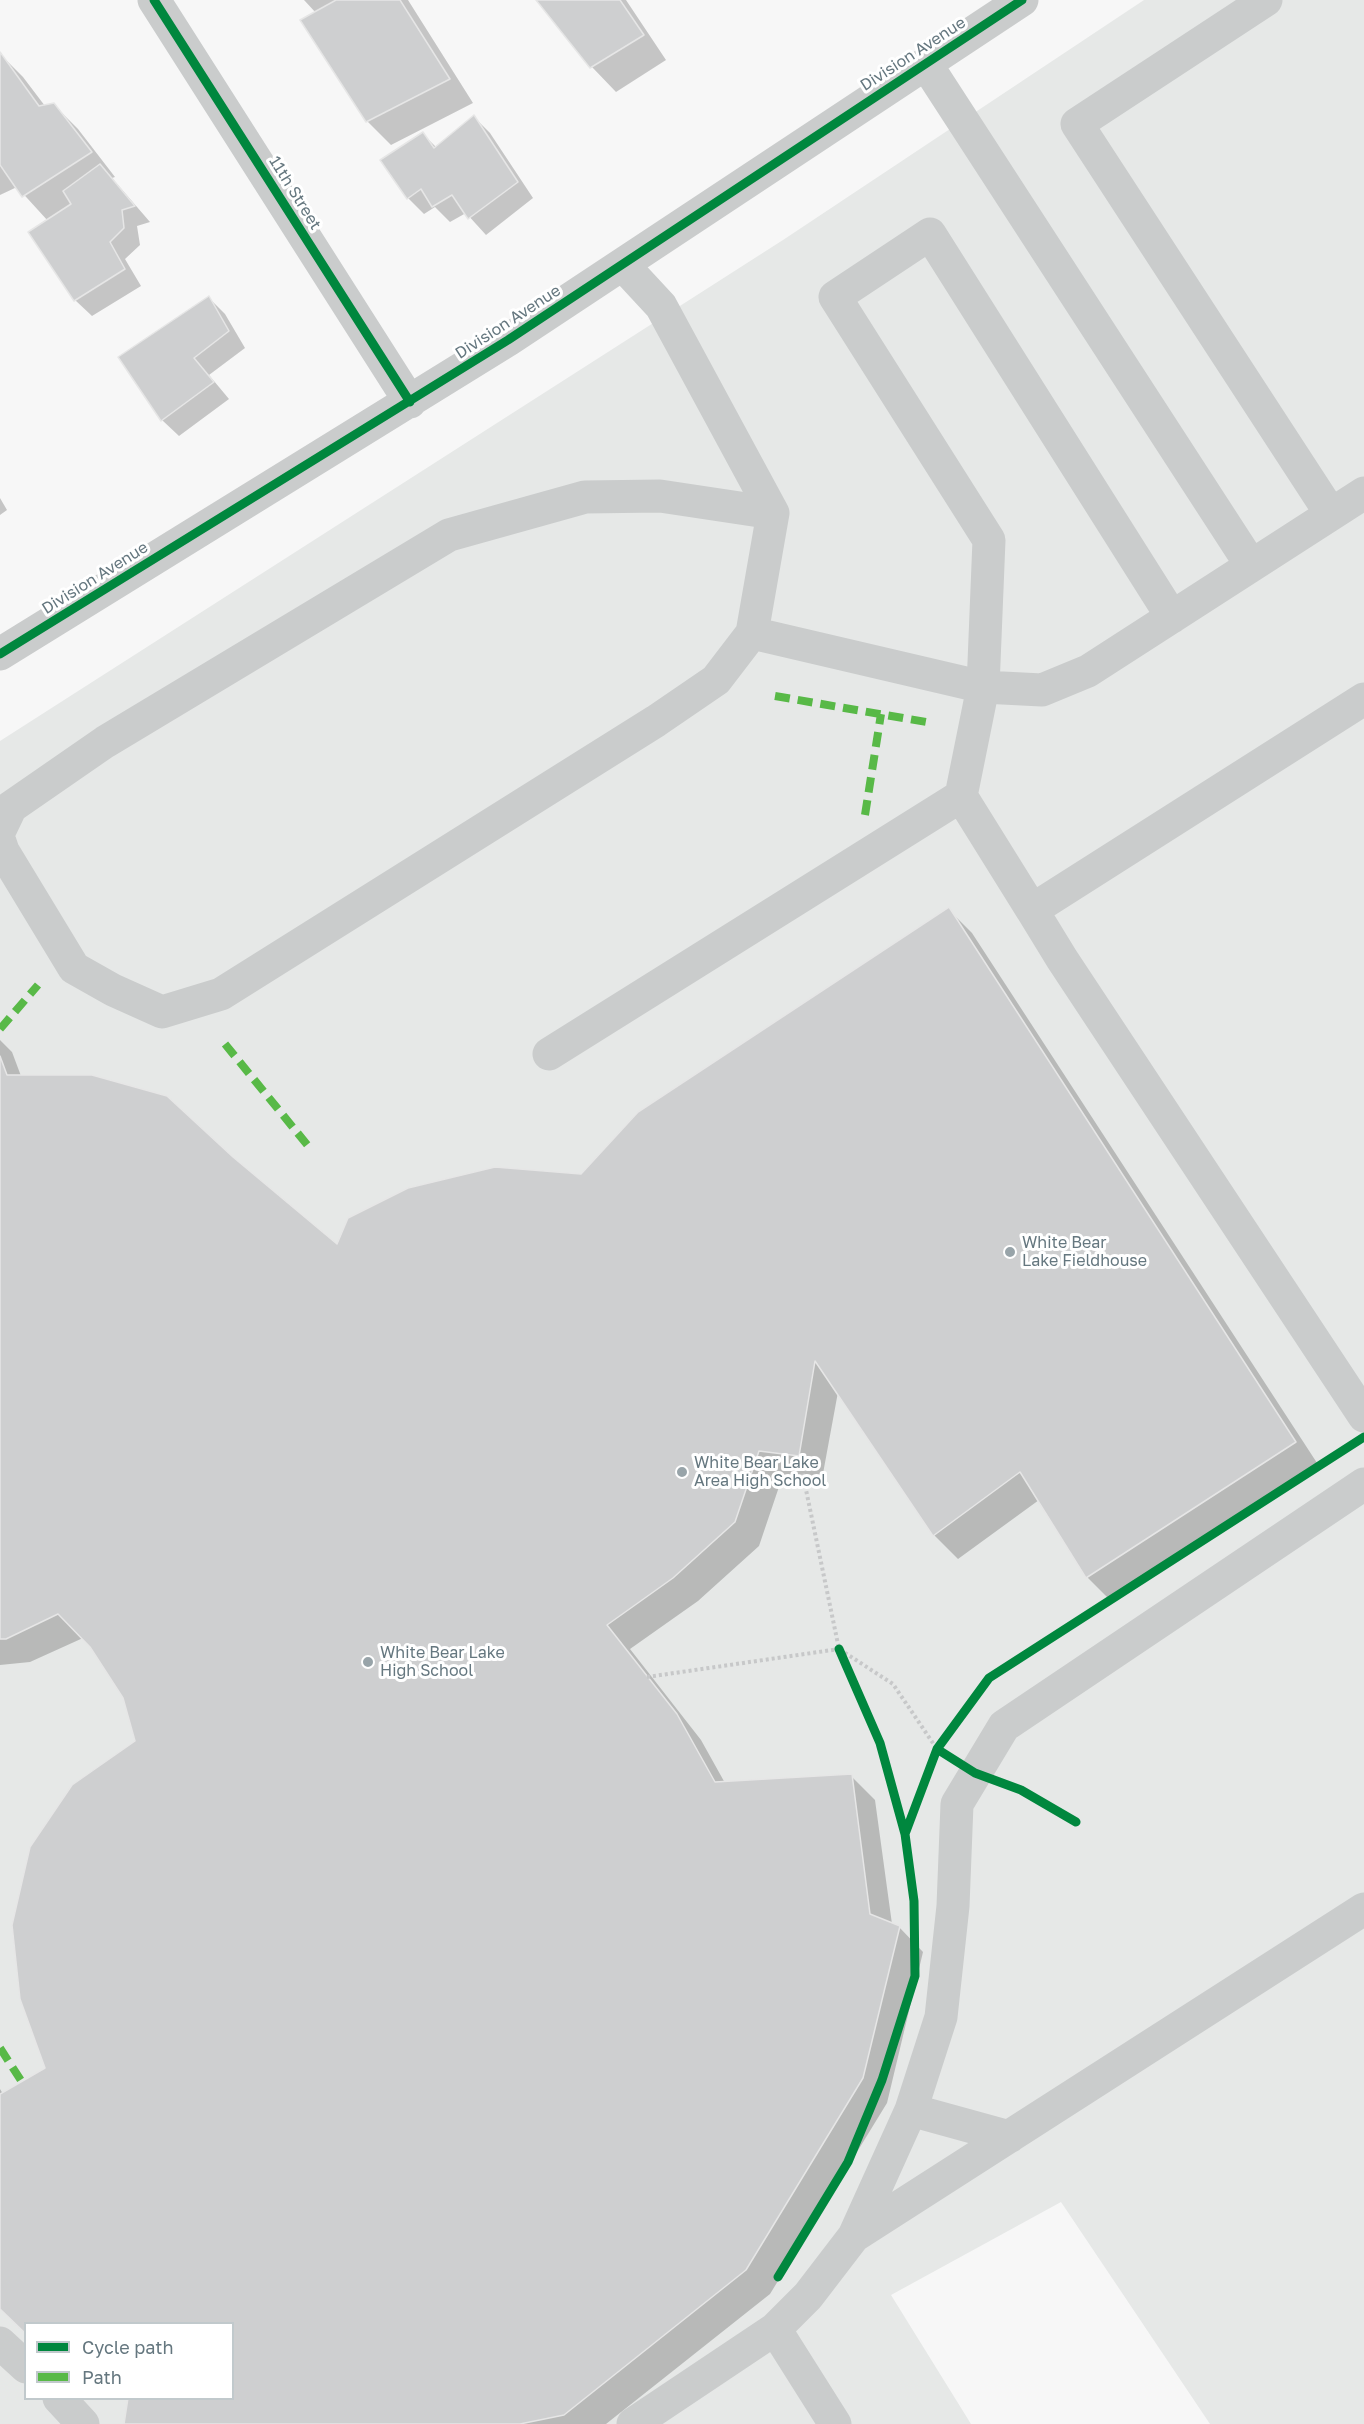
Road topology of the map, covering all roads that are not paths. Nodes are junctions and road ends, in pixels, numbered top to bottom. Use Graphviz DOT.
graph roads {
  1 [pos="154,0"];
  2 [pos="1022,0"];
  3 [pos="1266,0"];
  4 [pos="926,64"];
  5 [pos="623,265"];
  6 [pos="410,402"];
  7 [pos="1364,493"];
  8 [pos="773,513"];
  9 [pos="1331,514"];
  10 [pos="1251,565"];
  11 [pos="1172,617"];
  12 [pos="752,633"];
  13 [pos="0,654"];
  14 [pos="983,687"];
  15 [pos="1364,699"];
  16 [pos="961,796"];
  17 [pos="0,831"];
  18 [pos="0,842"];
  19 [pos="1032,910"];
  20 [pos="549,1054"];
  21 [pos="1364,1416"];
  22 [pos="1364,1484"];
  23 [pos="1364,1910"];
  24 [pos="910,2110"];
  25 [pos="1009,2137"];
  26 [pos="854,2236"];
  27 [pos="774,2329"];
  28 [pos="0,2343"];
  29 [pos="24,2365"];
  30 [pos="61,2400"];
  31 [pos="83,2424"];
  32 [pos="633,2424"];
  33 [pos="835,2424"];
  1 -- 6 [label="street, 11th Street"];
  2 -- 4 [label="street, Division Avenue"];
  3 -- 9 [label="street"];
  4 -- 5 [label="street, Division Avenue"];
  4 -- 10 [label="street"];
  5 -- 6 [label="street, Division Avenue"];
  5 -- 8 [label="street"];
  6 -- 13 [label="street, Division Avenue"];
  7 -- 9 [label="street"];
  8 -- 12 [label="street"];
  8 -- 17 [label="street"];
  9 -- 10 [label="street"];
  10 -- 11 [label="street"];
  11 -- 14 [label="street"];
  11 -- 14 [label="street"];
  12 -- 14 [label="street"];
  12 -- 18 [label="street"];
  14 -- 16 [label="street"];
  15 -- 19 [label="street"];
  16 -- 19 [label="street"];
  16 -- 20 [label="street"];
  19 -- 21 [label="street"];
  22 -- 24 [label="street"];
  23 -- 25 [label="street"];
  24 -- 25 [label="street"];
  24 -- 26 [label="street"];
  25 -- 26 [label="street"];
  26 -- 27 [label="street"];
  27 -- 32 [label="street"];
  27 -- 33 [label="street"];
  28 -- 29 [label="street"];
  30 -- 31 [label="street"];
}
